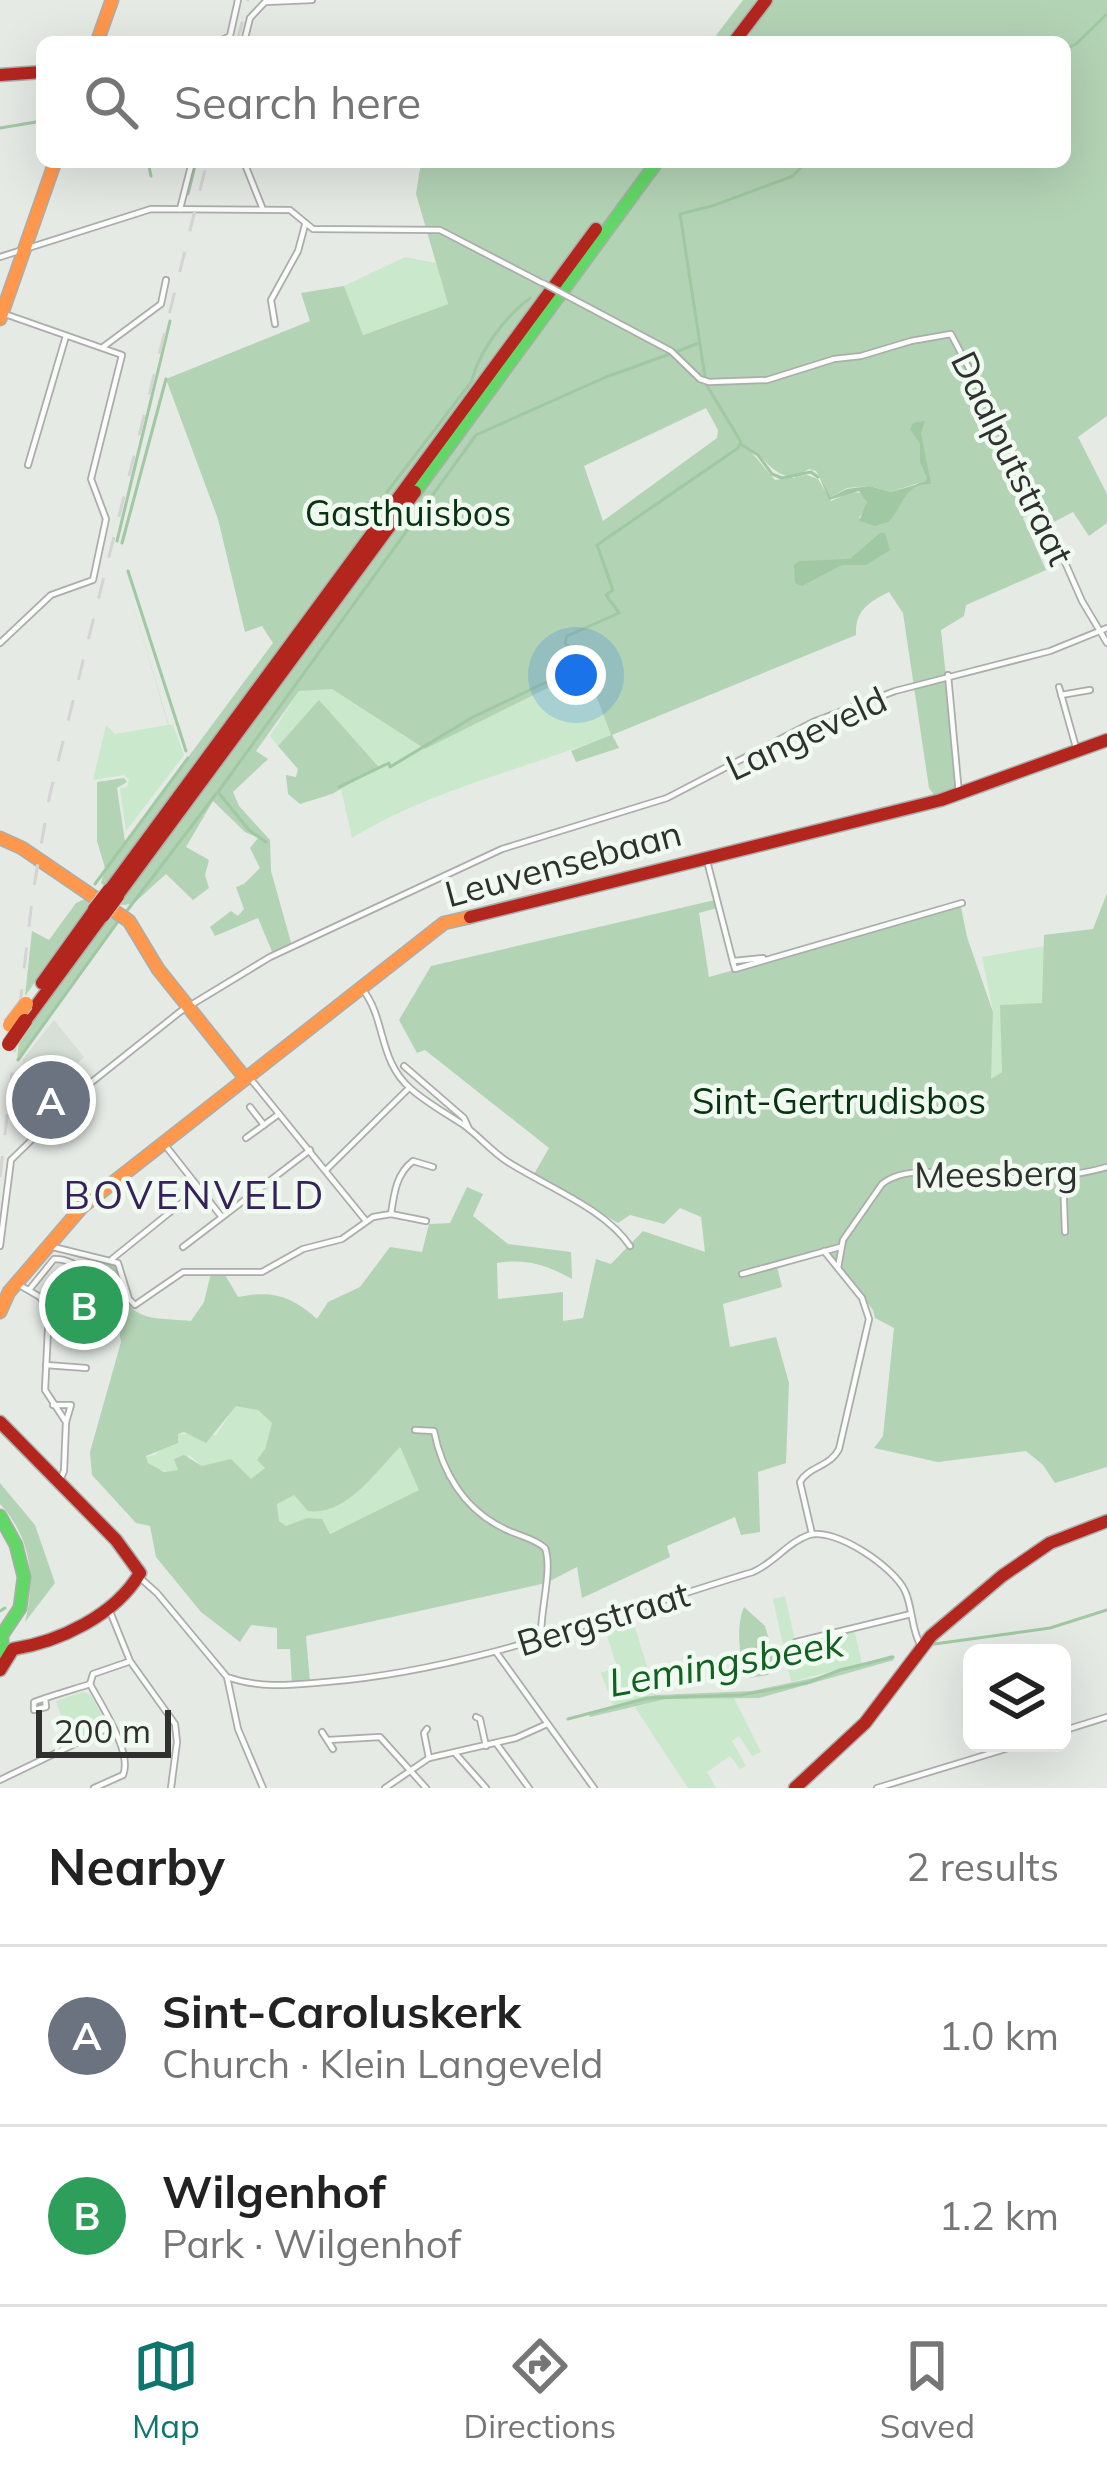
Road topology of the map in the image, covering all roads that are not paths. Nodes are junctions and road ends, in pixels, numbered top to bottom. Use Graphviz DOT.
graph roads {
  1 [pos="112,0"];
  2 [pos="238,0"];
  3 [pos="312,0"];
  4 [pos="766,0"];
  5 [pos="776,0"];
  6 [pos="265,2"];
  7 [pos="99,36"];
  8 [pos="230,36"];
  9 [pos="246,36"];
  10 [pos="739,36"];
  11 [pos="749,36"];
  12 [pos="36,72"];
  13 [pos="0,75"];
  14 [pos="53,168"];
  15 [pos="190,168"];
  16 [pos="246,168"];
  17 [pos="642,168"];
  18 [pos="653,168"];
  19 [pos="262,207"];
  20 [pos="180,209"];
  21 [pos="305,225"];
  22 [pos="25,249"];
  23 [pos="0,256"];
  24 [pos="166,280"];
  25 [pos="1,316"];
  26 [pos="275,324"];
  27 [pos="66,336"];
  28 [pos="101,348"];
  29 [pos="28,465"];
  30 [pos="1104,629"];
  31 [pos="0,643"];
  32 [pos="1107,643"];
  33 [pos="948,675"];
  34 [pos="1090,690"];
  35 [pos="1107,740"];
  36 [pos="1078,752"];
  37 [pos="959,794"];
  38 [pos="0,838"];
  39 [pos="706,856"];
  40 [pos="113,894"];
  41 [pos="962,903"];
  42 [pos="99,912"];
  43 [pos="360,985"];
  44 [pos="184,1009"];
  45 [pos="18,1023"];
  46 [pos="3,1046"];
  47 [pos="404,1066"];
  48 [pos="65,1077"];
  49 [pos="247,1077"];
  50 [pos="410,1089"];
  51 [pos="79,1093"];
  52 [pos="250,1107"];
  53 [pos="280,1114"];
  54 [pos="264,1125"];
  55 [pos="469,1129"];
  56 [pos="247,1138"];
  57 [pos="164,1142"];
  58 [pos="310,1150"];
  59 [pos="433,1167"];
  60 [pos="1107,1167"];
  61 [pos="326,1170"];
  62 [pos="1063,1176"];
  63 [pos="200,1188"];
  64 [pos="391,1214"];
  65 [pos="220,1216"];
  66 [pos="366,1221"];
  67 [pos="426,1221"];
  68 [pos="1065,1232"];
  69 [pos="47,1245"];
  70 [pos="0,1246"];
  71 [pos="630,1246"];
  72 [pos="183,1247"];
  73 [pos="840,1247"];
  74 [pos="824,1251"];
  75 [pos="112,1258"];
  76 [pos="838,1268"];
  77 [pos="742,1274"];
  78 [pos="78,1296"];
  79 [pos="10,1297"];
  80 [pos="50,1317"];
  81 [pos="61,1318"];
  82 [pos="46,1365"];
  83 [pos="86,1368"];
  84 [pos="53,1405"];
  85 [pos="0,1422"];
  86 [pos="66,1422"];
  87 [pos="415,1430"];
  88 [pos="58,1481"];
  89 [pos="0,1514"];
  90 [pos="1107,1521"];
  91 [pos="812,1534"];
  92 [pos="139,1577"];
  93 [pos="108,1608"];
  94 [pos="911,1614"];
  95 [pos="541,1637"];
  96 [pos="12,1642"];
  97 [pos="796,1642"];
  98 [pos="922,1646"];
  99 [pos="496,1652"];
  100 [pos="130,1661"];
  101 [pos="0,1670"];
  102 [pos="227,1677"];
  103 [pos="90,1684"];
  104 [pos="246,1684"];
  105 [pos="231,1694"];
  106 [pos="45,1698"];
  107 [pos="476,1717"];
  108 [pos="1107,1717"];
  109 [pos="547,1724"];
  110 [pos="112,1726"];
  111 [pos="1071,1728"];
  112 [pos="427,1729"];
  113 [pos="322,1732"];
  114 [pos="328,1739"];
  115 [pos="496,1743"];
  116 [pos="486,1746"];
  117 [pos="333,1749"];
  118 [pos="995,1752"];
  119 [pos="454,1753"];
  120 [pos="429,1758"];
  121 [pos="408,1769"];
  122 [pos="0,1780"];
  123 [pos="94,1788"];
  124 [pos="171,1788"];
  125 [pos="263,1788"];
  126 [pos="385,1788"];
  127 [pos="426,1788"];
  128 [pos="487,1788"];
  129 [pos="529,1788"];
  130 [pos="594,1788"];
  131 [pos="795,1788"];
  132 [pos="877,1788"];
  1 -- 7 [label="main road"];
  2 -- 8 [label="street"];
  3 -- 6 [label="street"];
  4 -- 10 [label="main road"];
  5 -- 11 [label="main road"];
  6 -- 9 [label="street"];
  12 -- 13 [label="main road"];
  14 -- 22 [label="main road"];
  15 -- 20 [label="street"];
  16 -- 19 [label="street"];
  17 -- 40 [label="main road"];
  18 -- 40 [label="main road"];
  19 -- 20 [label="street"];
  19 -- 21 [label="street"];
  20 -- 22 [label="street"];
  21 -- 26 [label="street"];
  21 -- 30 [label="street, Daalputstraat, bridge"];
  22 -- 23 [label="street"];
  22 -- 25 [label="main road"];
  24 -- 28 [label="street"];
  25 -- 27 [label="street"];
  27 -- 28 [label="street"];
  27 -- 29 [label="street"];
  28 -- 31 [label="street"];
  30 -- 32 [label="street, Daalputstraat"];
  30 -- 33 [label="street, Langeveld"];
  33 -- 37 [label="street"];
  33 -- 44 [label="street, Langeveld"];
  34 -- 36 [label="street"];
  35 -- 36 [label="main road, Leuvensebaan"];
  36 -- 37 [label="main road, Leuvensebaan"];
  37 -- 39 [label="main road, Leuvensebaan"];
  38 -- 44 [label="main road"];
  39 -- 41 [label="street"];
  39 -- 43 [label="main road, Leuvensebaan"];
  40 -- 42 [label="main road, bridge"];
  42 -- 45 [label="main road"];
  42 -- 45 [label="main road, bridge"];
  43 -- 49 [label="main road, Leuvensebaan"];
  43 -- 50 [label="street"];
  44 -- 49 [label="main road"];
  44 -- 51 [label="street, Langeveld"];
  45 -- 46 [label="main road"];
  47 -- 55 [label="street"];
  48 -- 51 [label="street"];
  49 -- 53 [label="street"];
  49 -- 57 [label="main road, Leuvensebaan"];
  50 -- 55 [label="street"];
  50 -- 61 [label="street"];
  51 -- 70 [label="street, Langeveld"];
  52 -- 54 [label="street"];
  53 -- 54 [label="street"];
  53 -- 58 [label="street"];
  54 -- 56 [label="street"];
  55 -- 71 [label="street"];
  57 -- 63 [label="street"];
  57 -- 69 [label="main road, Leuvensebaan"];
  58 -- 61 [label="street"];
  58 -- 65 [label="street"];
  59 -- 64 [label="street"];
  60 -- 62 [label="street, Meesberg"];
  61 -- 66 [label="street"];
  62 -- 68 [label="street"];
  62 -- 73 [label="street, Meesberg"];
  63 -- 65 [label="street"];
  63 -- 75 [label="street"];
  64 -- 66 [label="street"];
  64 -- 67 [label="street"];
  65 -- 72 [label="street"];
  66 -- 75 [label="street"];
  69 -- 75 [label="street"];
  69 -- 79 [label="main road, Leuvensebaan"];
  73 -- 74 [label="street"];
  73 -- 76 [label="street"];
  74 -- 76 [label="street"];
  74 -- 77 [label="street"];
  76 -- 91 [label="street"];
  78 -- 81 [label="street"];
  79 -- 80 [label="street"];
  79 -- 81 [label="street"];
  80 -- 81 [label="street"];
  80 -- 82 [label="street"];
  82 -- 83 [label="street"];
  82 -- 84 [label="street"];
  84 -- 86 [label="street"];
  84 -- 86 [label="street"];
  85 -- 88 [label="main road"];
  86 -- 88 [label="street"];
  87 -- 95 [label="street"];
  88 -- 92 [label="main road"];
  89 -- 96 [label="main road"];
  90 -- 98 [label="main road"];
  91 -- 94 [label="street"];
  91 -- 95 [label="street, Bergstraat"];
  92 -- 93 [label="main road"];
  92 -- 102 [label="street"];
  93 -- 96 [label="main road"];
  93 -- 100 [label="street"];
  94 -- 97 [label="street"];
  94 -- 98 [label="street"];
  95 -- 99 [label="street, Bergstraat"];
  96 -- 101 [label="main road"];
  98 -- 131 [label="main road"];
  99 -- 104 [label="street, Bergstraat"];
  99 -- 109 [label="street"];
  100 -- 103 [label="street"];
  100 -- 124 [label="street"];
  102 -- 104 [label="street"];
  102 -- 105 [label="street"];
  103 -- 106 [label="street"];
  103 -- 110 [label="street"];
  104 -- 105 [label="street"];
  105 -- 125 [label="street"];
  107 -- 116 [label="street"];
  108 -- 111 [label="street"];
  109 -- 115 [label="street"];
  109 -- 130 [label="street"];
  110 -- 122 [label="street"];
  110 -- 123 [label="street"];
  112 -- 120 [label="street"];
  113 -- 114 [label="street"];
  114 -- 117 [label="street"];
  114 -- 121 [label="street"];
  115 -- 116 [label="street"];
  115 -- 129 [label="street"];
  116 -- 119 [label="street"];
  118 -- 132 [label="street"];
  119 -- 120 [label="street"];
  119 -- 128 [label="street"];
  120 -- 121 [label="street"];
  121 -- 126 [label="street"];
  121 -- 127 [label="street"];
}
